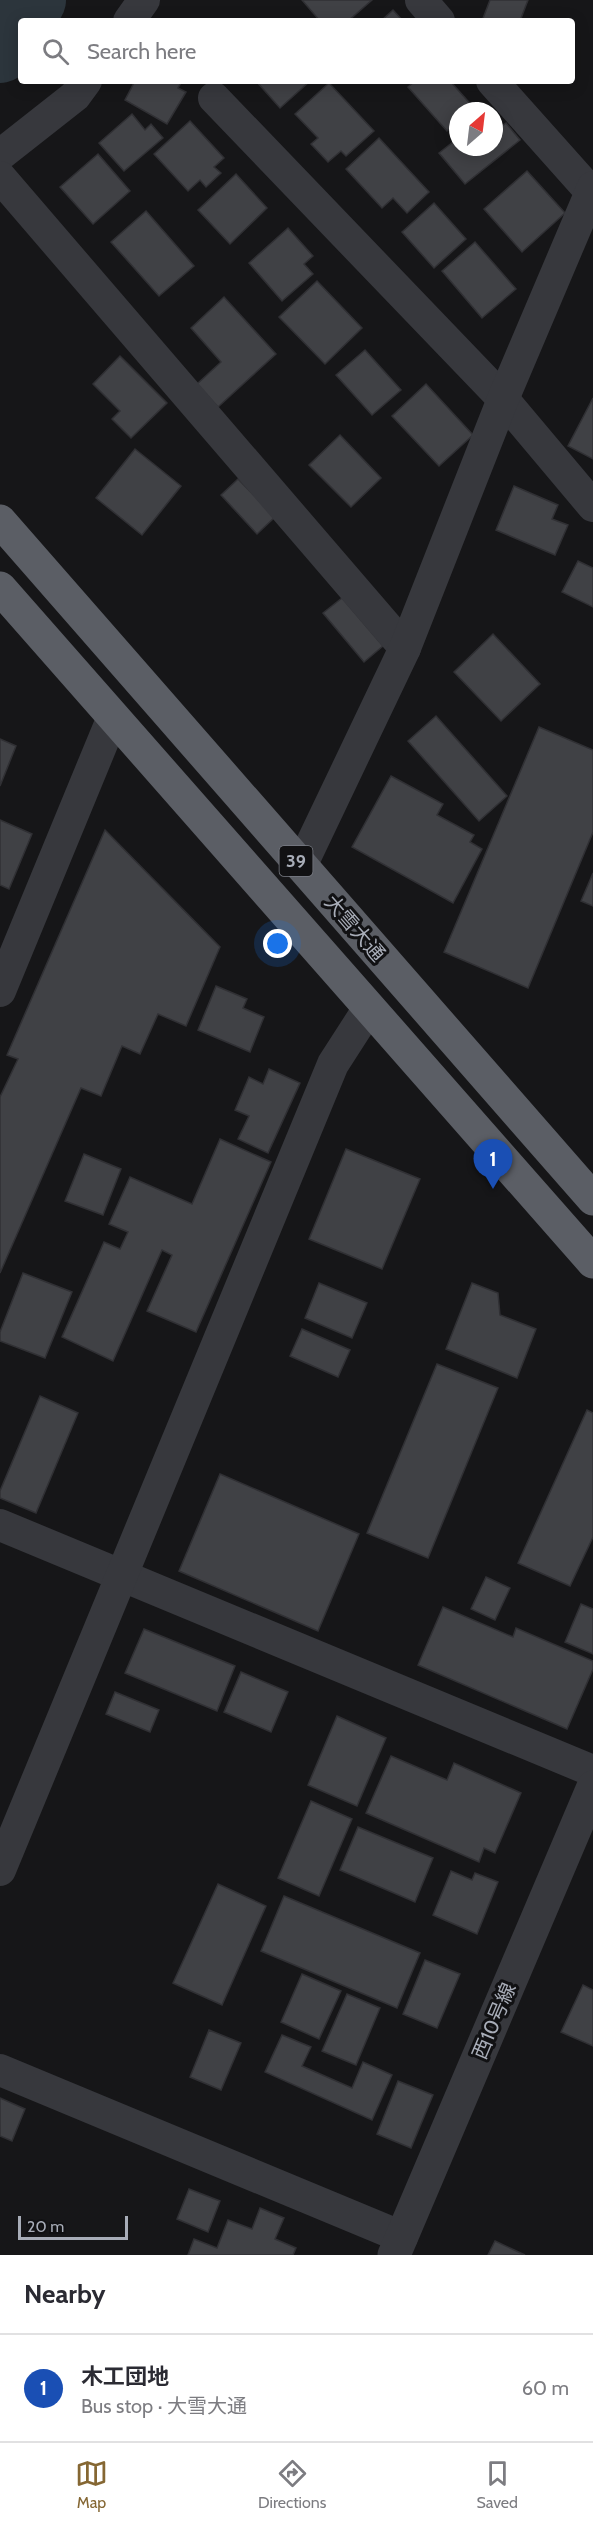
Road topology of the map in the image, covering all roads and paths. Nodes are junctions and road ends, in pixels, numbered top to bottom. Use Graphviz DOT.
graph roads {
  1 [pos="144,0"];
  2 [pos="421,0"];
  3 [pos="131,18"];
  4 [pos="436,18"];
  5 [pos="84,84"];
  6 [pos="495,84"];
  7 [pos="214,98"];
  8 [pos="0,155"];
  9 [pos="0,177"];
  10 [pos="592,190"];
  11 [pos="504,399"];
  12 [pos="593,506"];
  13 [pos="0,521"];
  14 [pos="0,588"];
  15 [pos="405,648"];
  16 [pos="113,717"];
  17 [pos="301,866"];
  18 [pos="0,991"];
  19 [pos="369,1008"];
  20 [pos="593,1199"];
  21 [pos="593,1262"];
  22 [pos="0,1525"];
  23 [pos="122,1576"];
  24 [pos="593,1771"];
  25 [pos="593,1787"];
  26 [pos="0,1870"];
  27 [pos="0,2070"];
  28 [pos="398,2246"];
  1 -- 3 [label="street"];
  2 -- 4 [label="street"];
  5 -- 8 [label="street"];
  6 -- 10 [label="street"];
  7 -- 11 [label="street"];
  9 -- 15 [label="street"];
  10 -- 11 [label="street"];
  11 -- 12 [label="street"];
  11 -- 15 [label="street"];
  13 -- 17 [label="highway, 大雪大通 / 39"];
  14 -- 16 [label="highway, 39"];
  15 -- 17 [label="street"];
  16 -- 18 [label="street"];
  16 -- 19 [label="highway, 39"];
  17 -- 20 [label="highway, 大雪大通 / 39"];
  19 -- 21 [label="highway, 39"];
  19 -- 23 [label="street"];
  22 -- 23 [label="street"];
  23 -- 24 [label="street"];
  23 -- 26 [label="street"];
  25 -- 28 [label="street, 西10号線"];
  27 -- 28 [label="street"];
}
